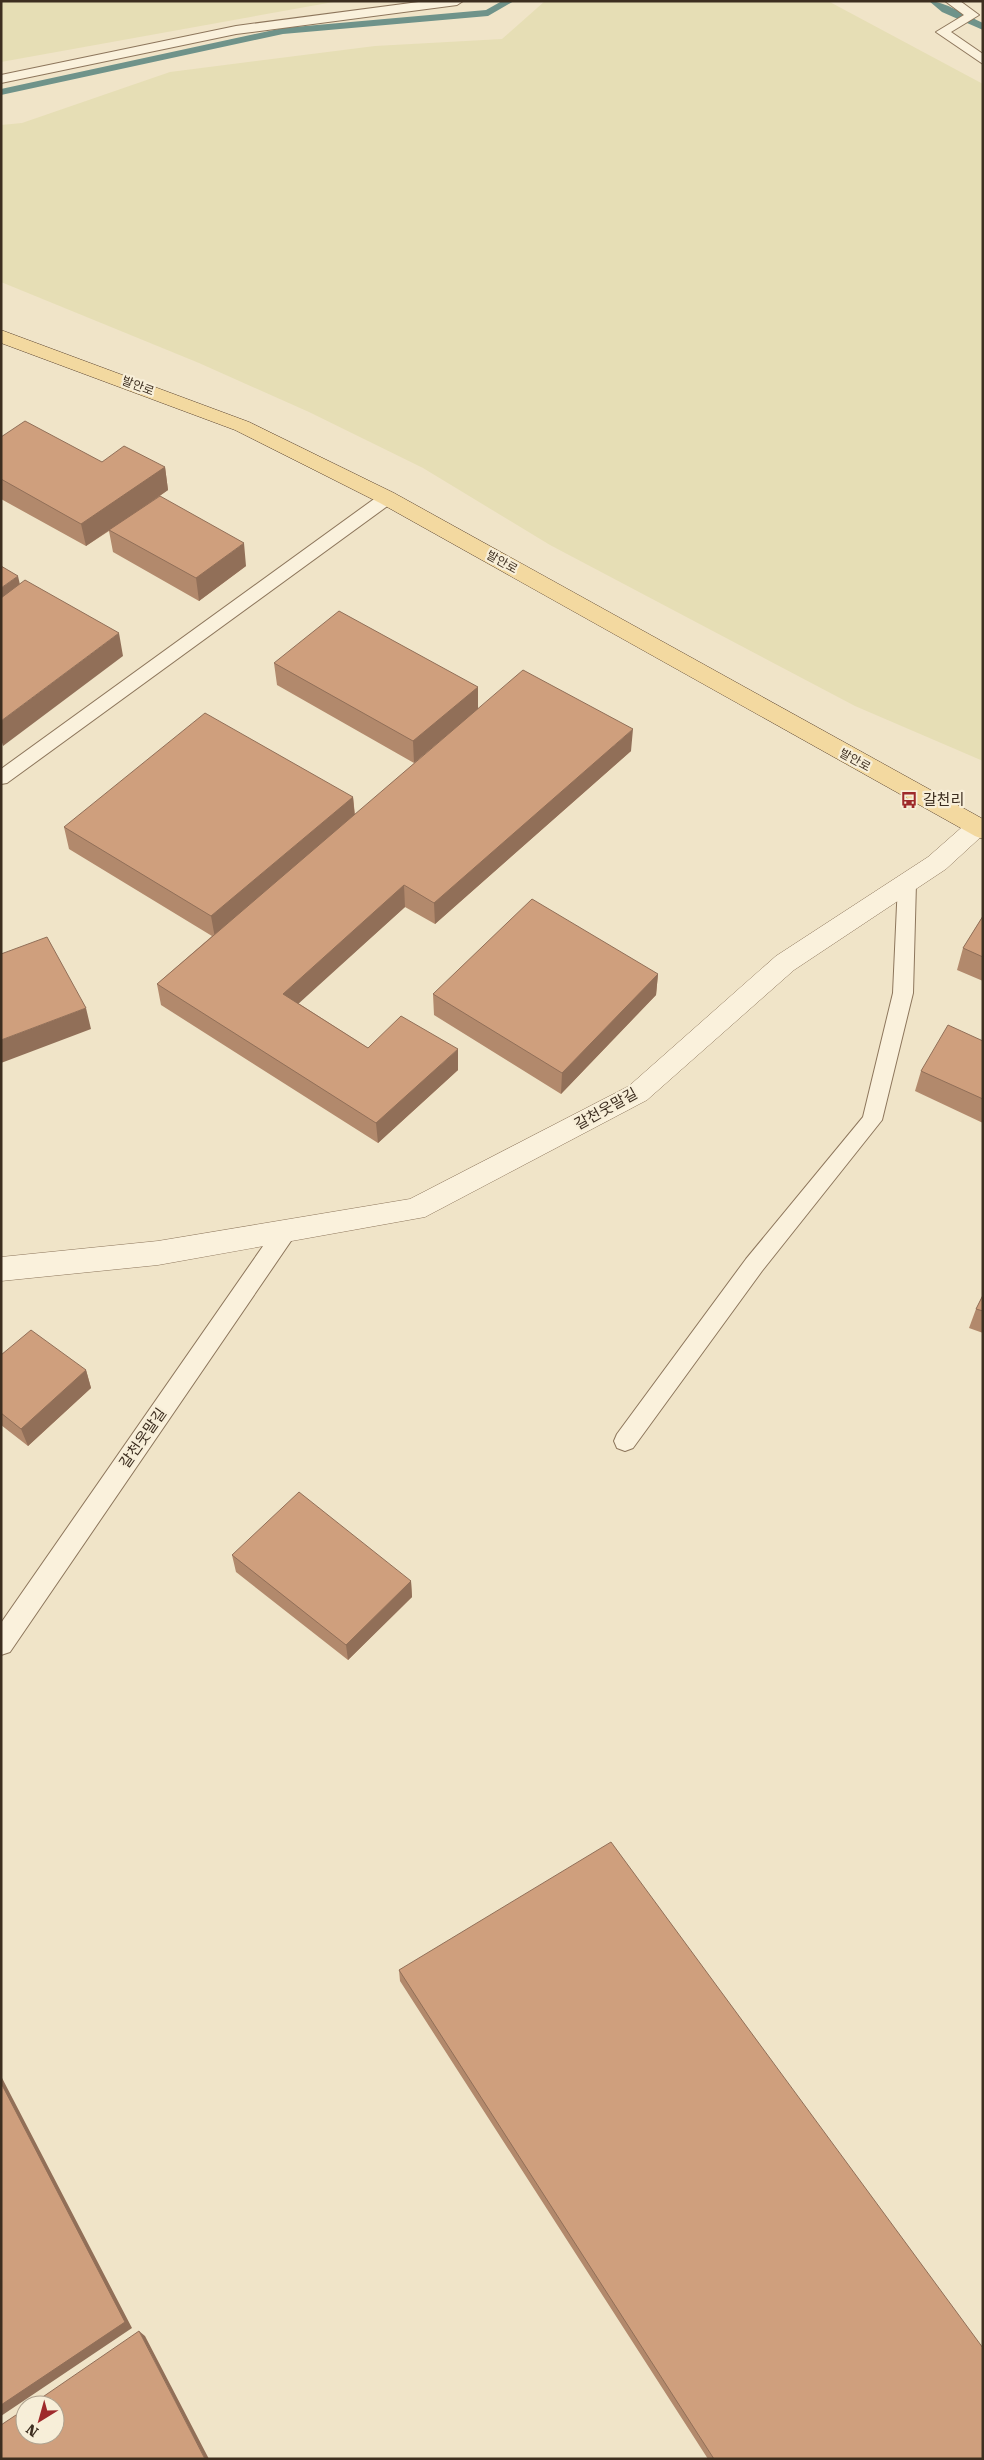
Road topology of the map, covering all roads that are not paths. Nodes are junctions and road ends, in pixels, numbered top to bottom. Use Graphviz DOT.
graph roads {
  1 [pos="457,1"];
  2 [pos="951,1"];
  3 [pos="983,60"];
  4 [pos="1,79"];
  5 [pos="1,336"];
  6 [pos="387,498"];
  7 [pos="1,778"];
  8 [pos="981,827"];
  9 [pos="907,883"];
  10 [pos="285,1232"];
  11 [pos="1,1269"];
  12 [pos="625,1441"];
  13 [pos="1,1644"];
  1 -- 4 [label="lane"];
  2 -- 3 [label="lane"];
  5 -- 6 [label="main road, 발안로"];
  6 -- 7 [label="lane"];
  6 -- 8 [label="main road, 발안로"];
  8 -- 9 [label="street, 갈천웃말길"];
  9 -- 10 [label="street, 갈천웃말길"];
  9 -- 12 [label="lane"];
  10 -- 11 [label="street, 갈천웃말길"];
  10 -- 13 [label="lane, 갈천웃말길"];
}
